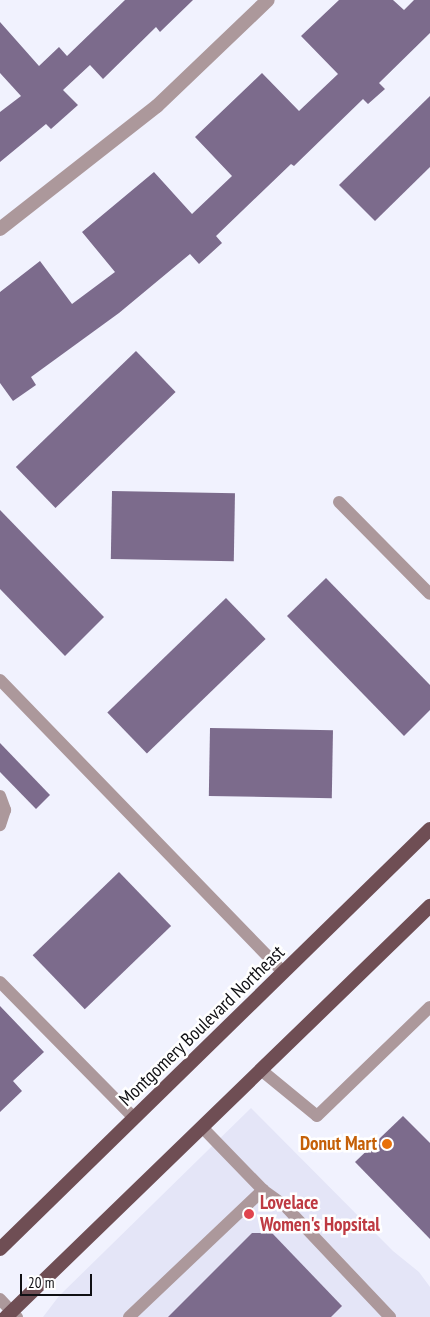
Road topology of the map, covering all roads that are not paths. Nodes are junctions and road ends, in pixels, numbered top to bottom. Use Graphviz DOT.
graph roads {
  1 [pos="268,0"];
  2 [pos="0,229"];
  3 [pos="339,502"];
  4 [pos="430,594"];
  5 [pos="0,680"];
  6 [pos="0,796"];
  7 [pos="0,825"];
  8 [pos="430,829"];
  9 [pos="428,911"];
  10 [pos="283,972"];
  11 [pos="0,982"];
  12 [pos="430,1007"];
  13 [pos="262,1070"];
  14 [pos="134,1118"];
  15 [pos="202,1127"];
  16 [pos="264,1190"];
  17 [pos="0,1249"];
  18 [pos="0,1298"];
  19 [pos="12,1315"];
  20 [pos="129,1317"];
  21 [pos="390,1317"];
  1 -- 2 [label="street"];
  3 -- 4 [label="lane"];
  5 -- 10 [label="lane"];
  6 -- 7 [label="lane"];
  8 -- 10 [label="main road, Montgomery Boulevard Northeast"];
  9 -- 13 [label="main road"];
  10 -- 14 [label="main road, Montgomery Boulevard Northeast"];
  11 -- 14 [label="lane"];
  12 -- 13 [label="lane"];
  13 -- 15 [label="main road"];
  14 -- 17 [label="main road, Montgomery Boulevard Northeast"];
  15 -- 16 [label="lane"];
  15 -- 19 [label="main road"];
  16 -- 20 [label="lane"];
  16 -- 21 [label="lane"];
  18 -- 19 [label="lane"];
}
